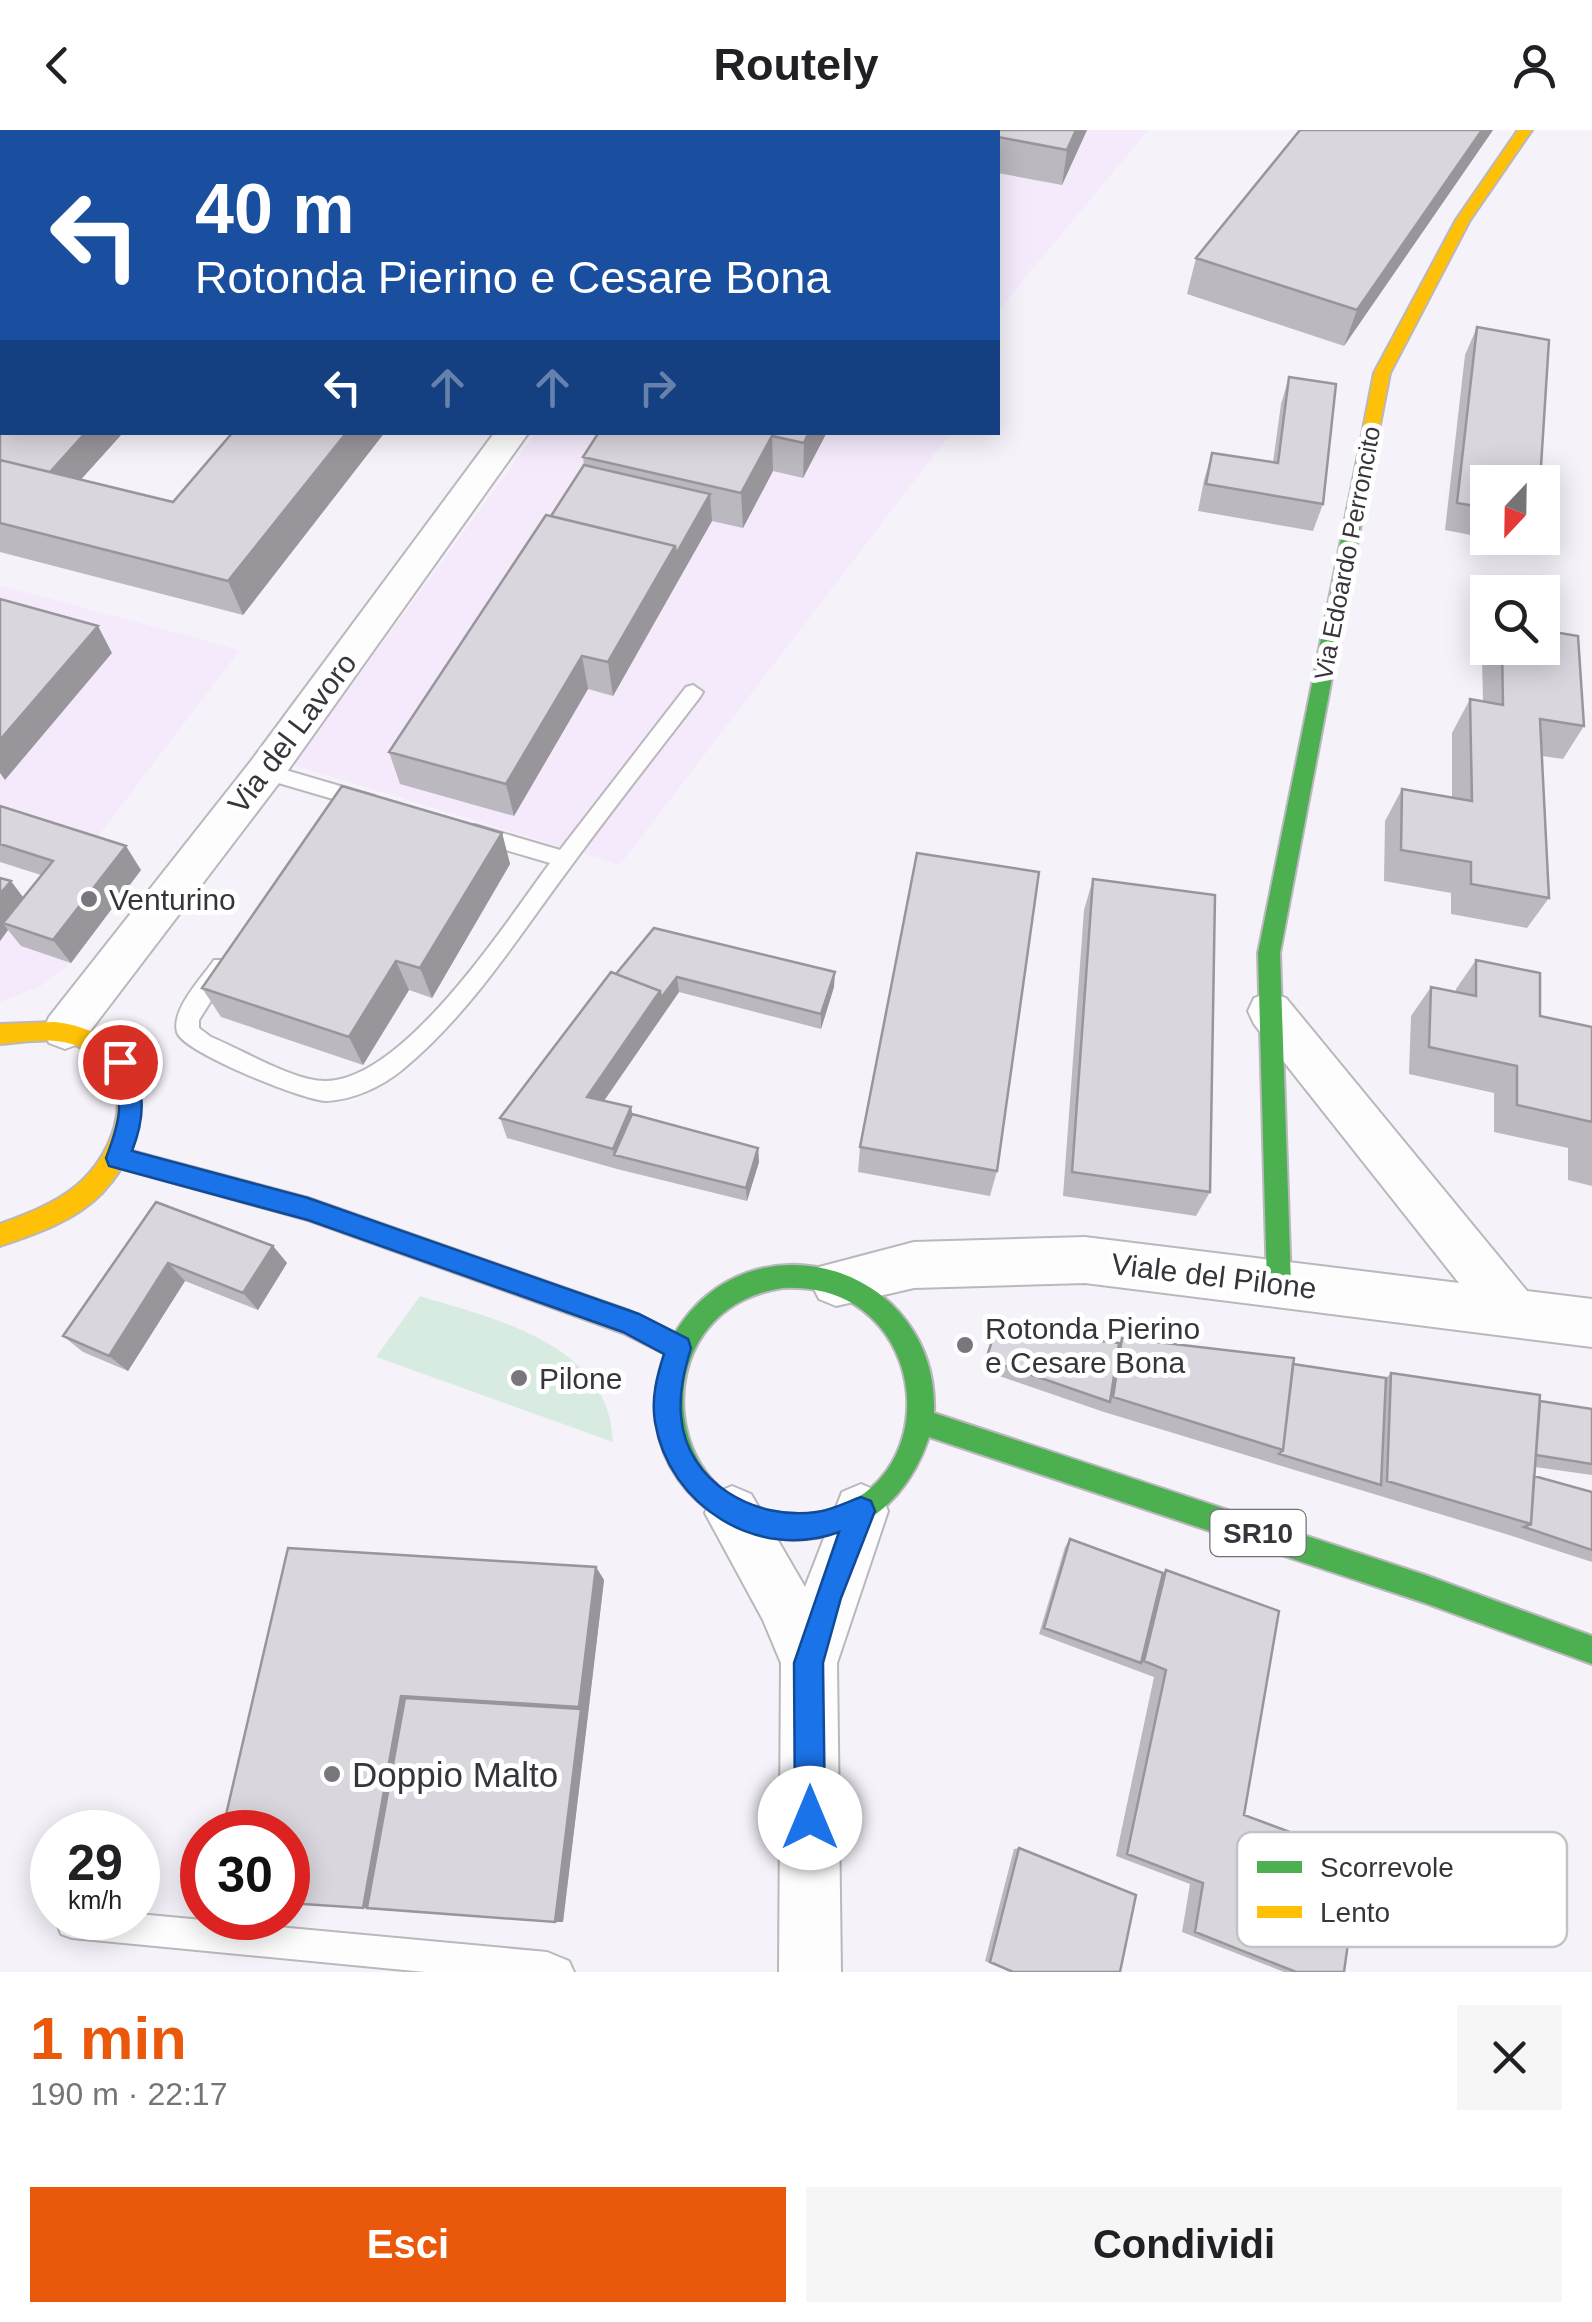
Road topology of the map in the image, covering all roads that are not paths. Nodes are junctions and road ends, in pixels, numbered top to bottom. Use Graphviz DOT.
graph roads {
  1 [pos="1526,130"];
  2 [pos="511,435"];
  3 [pos="694,692"];
  4 [pos="265,772"];
  5 [pos="398,810"];
  6 [pos="453,826"];
  7 [pos="564,858"];
  8 [pos="232,952"];
  9 [pos="1270,1012"];
  10 [pos="65,1030"];
  11 [pos="0,1034"];
  12 [pos="118,1158"];
  13 [pos="27,1229"];
  14 [pos="0,1235"];
  15 [pos="0,1254"];
  16 [pos="836,1283"];
  17 [pos="1278,1285"];
  18 [pos="1513,1312"];
  19 [pos="1592,1323"];
  20 [pos="678,1348"];
  21 [pos="922,1422"];
  22 [pos="861,1511"];
  23 [pos="732,1512"];
  24 [pos="1592,1650"];
  25 [pos="809,1663"];
  26 [pos="160,1932"];
  27 [pos="558,1972"];
  28 [pos="810,1972"];
  1 -- 9 [label="main road, Via Edoardo Perroncito"];
  2 -- 4 [label="street, Via del Lavoro"];
  3 -- 7 [label="lane"];
  4 -- 5 [label="lane"];
  4 -- 10 [label="street, Via del Lavoro"];
  6 -- 7 [label="lane"];
  7 -- 8 [label="lane"];
  9 -- 17 [label="main road, Via Edoardo Perroncito"];
  9 -- 18 [label="street"];
  10 -- 11 [label="main road"];
  10 -- 12 [label="main road"];
  12 -- 13 [label="main road"];
  12 -- 20 [label="main road"];
  13 -- 14 [label="main road"];
  13 -- 15 [label="main road"];
  16 -- 17 [label="street, Viale del Pilone"];
  16 -- 20 [label="main road"];
  16 -- 21 [label="main road"];
  17 -- 18 [label="street, Viale del Pilone"];
  18 -- 19 [label="street, Viale del Pilone"];
  20 -- 23 [label="main road"];
  21 -- 22 [label="main road"];
  21 -- 24 [label="main road, SR10"];
  22 -- 23 [label="main road"];
  22 -- 25 [label="street"];
  23 -- 25 [label="street"];
  25 -- 28 [label="street"];
  26 -- 27 [label="lane"];
}
